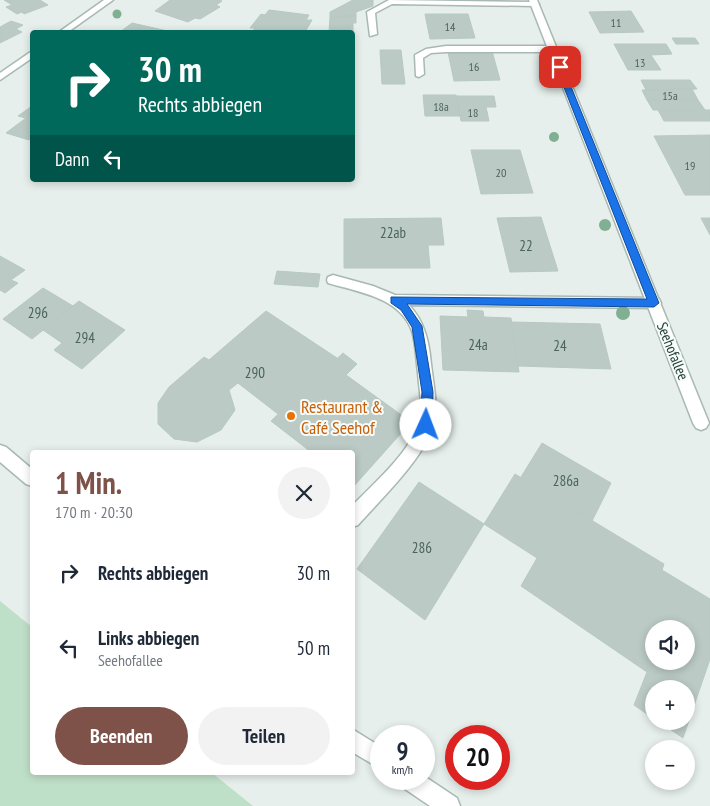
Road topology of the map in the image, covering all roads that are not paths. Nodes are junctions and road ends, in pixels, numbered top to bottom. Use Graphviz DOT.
graph roads {
  1 [pos="109,0"];
  2 [pos="534,2"];
  3 [pos="66,30"];
  4 [pos="372,34"];
  5 [pos="552,49"];
  6 [pos="30,55"];
  7 [pos="419,74"];
  8 [pos="0,77"];
  9 [pos="333,280"];
  10 [pos="394,300"];
  11 [pos="654,303"];
  12 [pos="701,423"];
  13 [pos="0,452"];
  14 [pos="30,477"];
  15 [pos="355,516"];
  16 [pos="355,741"];
  17 [pos="370,751"];
  18 [pos="426,790"];
  19 [pos="449,806"];
  1 -- 3 [label="street"];
  2 -- 4 [label="street"];
  2 -- 5 [label="street, Seehofallee"];
  5 -- 7 [label="street"];
  5 -- 11 [label="street, Seehofallee"];
  6 -- 8 [label="street"];
  9 -- 10 [label="street"];
  10 -- 11 [label="street"];
  10 -- 15 [label="street"];
  11 -- 12 [label="street, Seehofallee"];
  13 -- 14 [label="street"];
  16 -- 17 [label="street"];
  18 -- 19 [label="street"];
}
